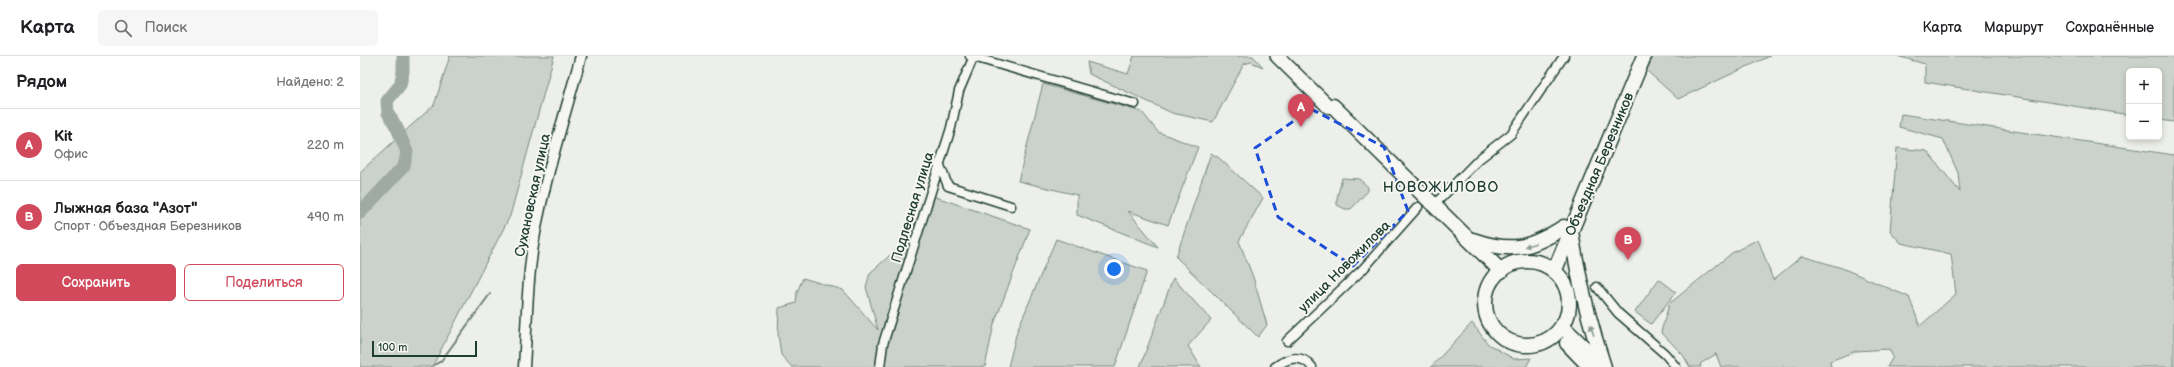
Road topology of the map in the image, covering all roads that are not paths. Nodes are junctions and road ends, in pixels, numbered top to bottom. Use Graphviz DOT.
graph roads {
  1 [pos="581,56"];
  2 [pos="972,56"];
  3 [pos="1277,56"];
  4 [pos="1564,56"];
  5 [pos="1638,56"];
  6 [pos="1644,56"];
  7 [pos="1135,104"];
  8 [pos="1328,106"];
  9 [pos="939,163"];
  10 [pos="1437,202"];
  11 [pos="1011,206"];
  12 [pos="1418,207"];
  13 [pos="1568,229"];
  14 [pos="1468,239"];
  15 [pos="1551,269"];
  16 [pos="1499,273"];
  17 [pos="1597,287"];
  18 [pos="1560,329"];
  19 [pos="1287,341"];
  20 [pos="524,367"];
  21 [pos="880,367"];
  22 [pos="1275,367"];
  23 [pos="1312,367"];
  24 [pos="1590,367"];
  25 [pos="1604,367"];
  26 [pos="1676,367"];
  1 -- 20 [label="street, Сухановская улица"];
  2 -- 7 [label="street"];
  2 -- 9 [label="street, Подлесная улица"];
  3 -- 8 [label="main road"];
  4 -- 10 [label="street"];
  5 -- 13 [label="highway, Объездная Березников"];
  6 -- 13 [label="highway, Объездная Березников"];
  8 -- 14 [label="highway"];
  8 -- 16 [label="highway"];
  9 -- 11 [label="street"];
  9 -- 21 [label="street, Подлесная улица"];
  12 -- 19 [label="street, улица Новожилова"];
  13 -- 14 [label="highway, one-way"];
  13 -- 15 [label="highway, Объездная Березников"];
  25 -- 13 [label="highway, one-way"];
  14 -- 16 [label="highway"];
  15 -- 16 [label="highway"];
  15 -- 18 [label="highway"];
  16 -- 18 [label="highway"];
  17 -- 26 [label="street"];
  18 -- 24 [label="highway"];
  18 -- 25 [label="highway"];
  22 -- 23 [label="street"];
}
